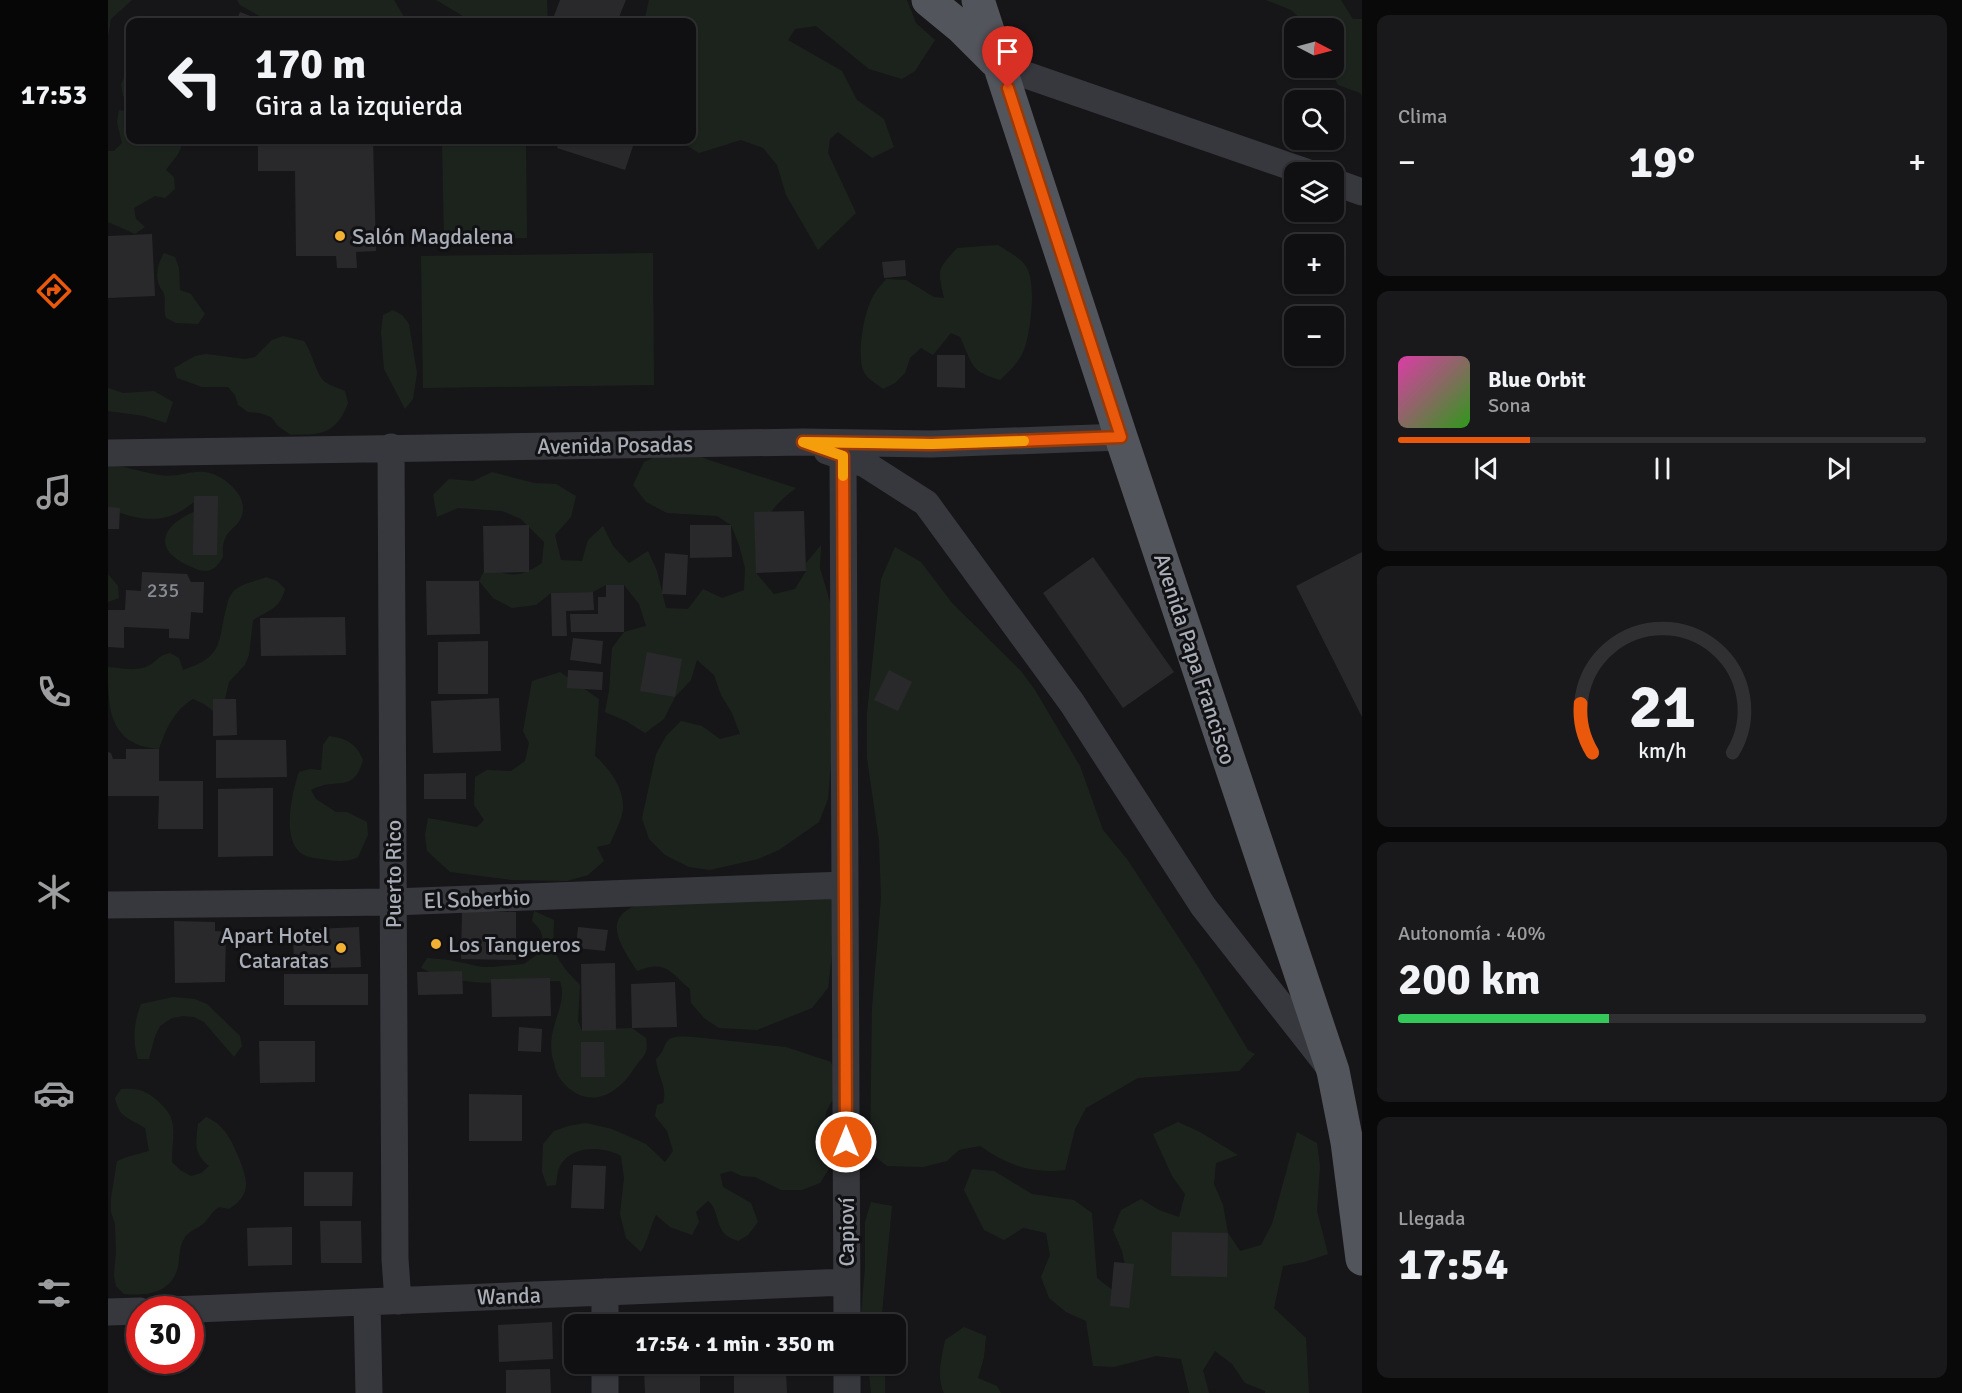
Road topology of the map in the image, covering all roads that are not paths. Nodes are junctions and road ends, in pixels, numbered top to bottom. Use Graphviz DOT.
graph roads {
  1 [pos="928,0"];
  2 [pos="978,0"];
  3 [pos="1000,66"];
  4 [pos="1284,164"];
  5 [pos="1344,186"];
  6 [pos="1362,192"];
  7 [pos="1121,437"];
  8 [pos="803,442"];
  9 [pos="391,447"];
  10 [pos="108,453"];
  11 [pos="843,456"];
  12 [pos="845,885"];
  13 [pos="393,902"];
  14 [pos="108,905"];
  15 [pos="1333,1071"];
  16 [pos="1357,1141"];
  17 [pos="1360,1221"];
  18 [pos="1362,1259"];
  19 [pos="846,1282"];
  20 [pos="604,1292"];
  21 [pos="398,1301"];
  22 [pos="367,1302"];
  23 [pos="204,1309"];
  24 [pos="126,1311"];
  25 [pos="108,1312"];
  26 [pos="605,1314"];
  27 [pos="847,1314"];
  28 [pos="605,1374"];
  29 [pos="847,1374"];
  30 [pos="369,1393"];
  31 [pos="605,1393"];
  32 [pos="847,1393"];
  1 -- 3 [label="main road, Avenida Papa Francisco"];
  2 -- 3 [label="main road, Avenida Papa Francisco"];
  3 -- 4 [label="street"];
  3 -- 7 [label="main road, Avenida Papa Francisco"];
  5 -- 6 [label="street"];
  7 -- 8 [label="street, Avenida Posadas"];
  7 -- 15 [label="main road, Avenida Papa Francisco"];
  8 -- 9 [label="street, Avenida Posadas"];
  8 -- 11 [label="street"];
  9 -- 10 [label="street, Avenida Posadas"];
  9 -- 13 [label="street, Puerto Rico"];
  11 -- 12 [label="street, Capioví"];
  11 -- 15 [label="street"];
  12 -- 13 [label="street, El Soberbio"];
  12 -- 19 [label="street, Capioví"];
  13 -- 14 [label="street, El Soberbio"];
  13 -- 21 [label="street, Puerto Rico"];
  15 -- 16 [label="main road, Avenida Papa Francisco"];
  16 -- 17 [label="main road, Avenida Papa Francisco"];
  17 -- 18 [label="main road, Avenida Papa Francisco"];
  19 -- 20 [label="street, Wanda"];
  19 -- 27 [label="street, Capioví"];
  20 -- 21 [label="street, Wanda"];
  20 -- 26 [label="street"];
  21 -- 22 [label="street, Wanda"];
  22 -- 23 [label="street, Wanda"];
  22 -- 30 [label="street"];
  24 -- 25 [label="street"];
  28 -- 31 [label="street"];
  29 -- 32 [label="street"];
}
